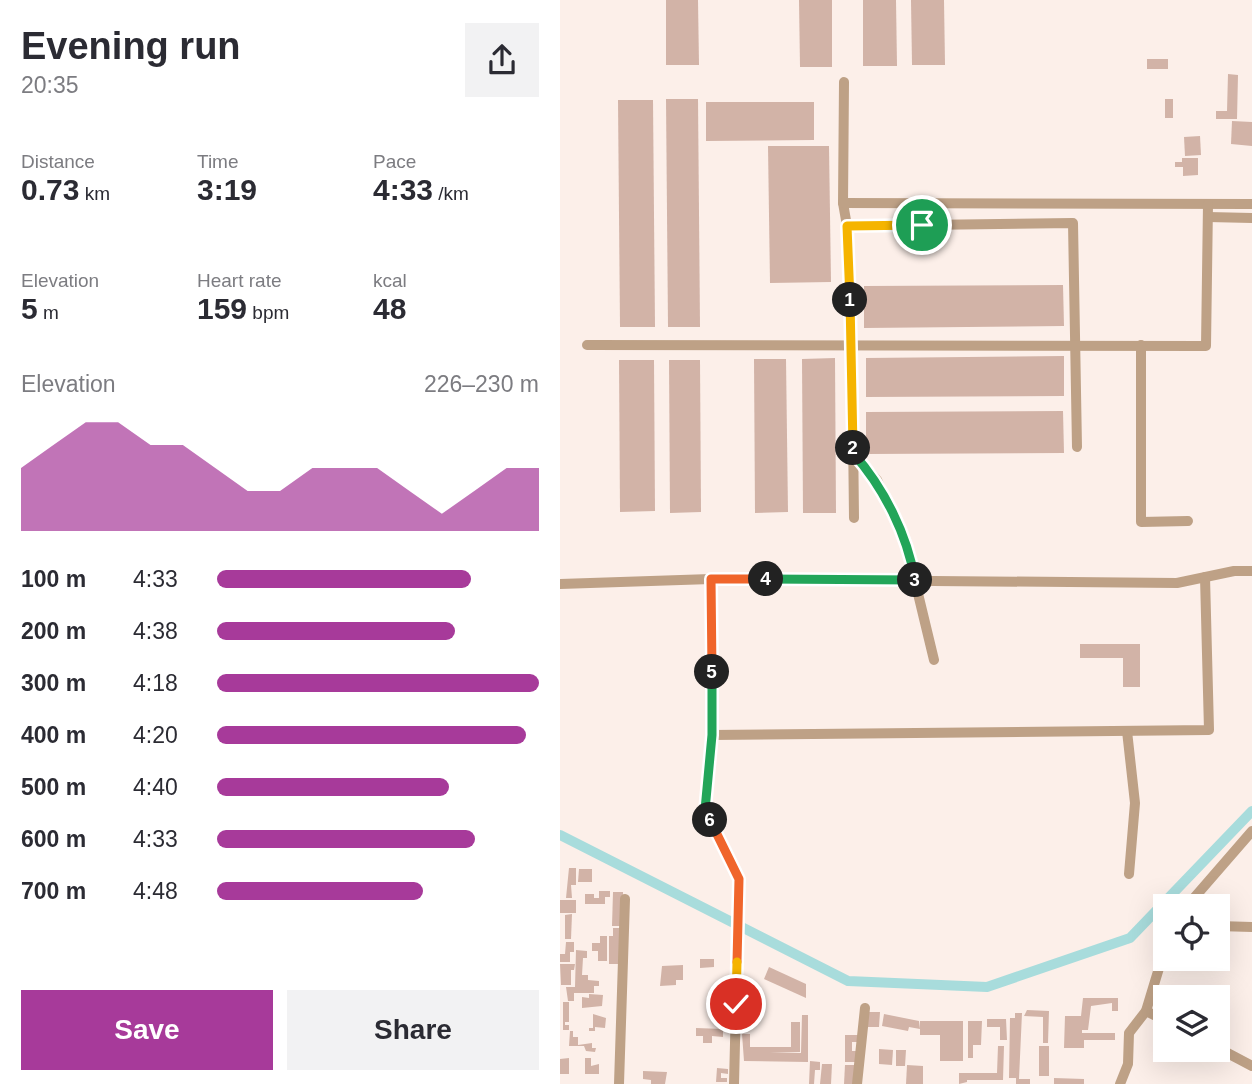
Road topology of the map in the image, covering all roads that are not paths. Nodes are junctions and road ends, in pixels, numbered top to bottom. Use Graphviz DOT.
graph roads {
  1 [pos="844,82"];
  2 [pos="843,203"];
  3 [pos="1208,204"];
  4 [pos="1252,204"];
  5 [pos="1208,217"];
  6 [pos="1252,218"];
  7 [pos="847,226"];
  8 [pos="1074,344"];
  9 [pos="587,345"];
  10 [pos="852,345"];
  11 [pos="1141,345"];
  12 [pos="1077,447"];
  13 [pos="853,453"];
  14 [pos="854,518"];
  15 [pos="1188,521"];
  16 [pos="1252,571"];
  17 [pos="1205,577"];
  18 [pos="711,579"];
  19 [pos="915,580"];
  20 [pos="560,584"];
  21 [pos="934,660"];
  22 [pos="1127,731"];
  23 [pos="712,735"];
  24 [pos="1252,831"];
  25 [pos="1129,874"];
  26 [pos="1198,894"];
  27 [pos="625,899"];
  28 [pos="1230,926"];
  29 [pos="1252,927"];
  30 [pos="1158,971"];
  31 [pos="865,1008"];
  32 [pos="1146,1011"];
  33 [pos="1153,1014"];
  34 [pos="1230,1054"];
  35 [pos="1252,1066"];
  36 [pos="619,1084"];
  37 [pos="734,1084"];
  38 [pos="857,1084"];
  39 [pos="1120,1084"];
  1 -- 2 [label="street"];
  2 -- 3 [label="street"];
  2 -- 7 [label="street"];
  3 -- 4 [label="street"];
  3 -- 5 [label="street"];
  5 -- 6 [label="street"];
  5 -- 11 [label="street"];
  7 -- 8 [label="street"];
  7 -- 10 [label="street"];
  8 -- 10 [label="street"];
  8 -- 11 [label="street"];
  8 -- 12 [label="street"];
  9 -- 10 [label="street"];
  10 -- 13 [label="street"];
  11 -- 15 [label="street"];
  13 -- 14 [label="street"];
  13 -- 19 [label="street"];
  16 -- 17 [label="street"];
  17 -- 19 [label="street"];
  17 -- 22 [label="street"];
  18 -- 19 [label="street"];
  18 -- 20 [label="street"];
  18 -- 23 [label="street"];
  19 -- 21 [label="street"];
  22 -- 23 [label="street"];
  22 -- 25 [label="street"];
  23 -- 37 [label="street"];
  24 -- 26 [label="street"];
  27 -- 36 [label="street"];
  28 -- 29 [label="street"];
  30 -- 32 [label="street"];
  31 -- 38 [label="street"];
  32 -- 33 [label="street"];
  32 -- 39 [label="street"];
  34 -- 35 [label="street"];
}
